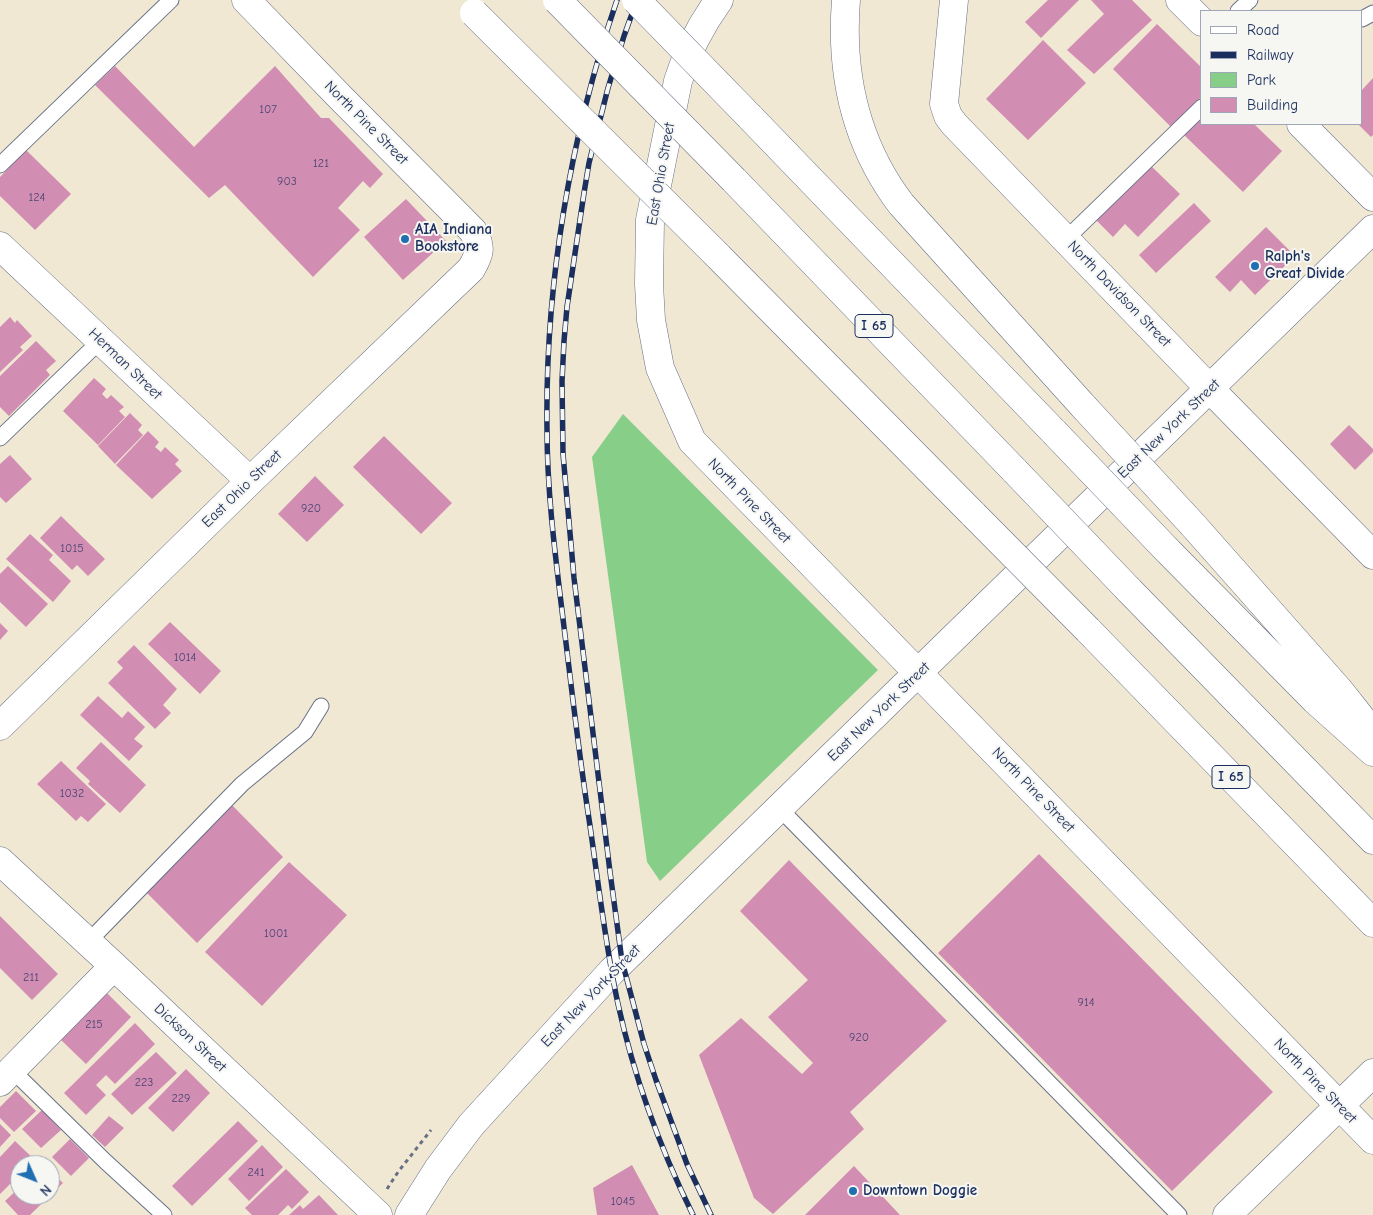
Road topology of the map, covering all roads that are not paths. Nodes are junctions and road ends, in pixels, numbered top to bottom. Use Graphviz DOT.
graph roads {
  1 [pos="171,0"];
  2 [pos="246,0"];
  3 [pos="558,0"];
  4 [pos="636,0"];
  5 [pos="718,0"];
  6 [pos="846,0"];
  7 [pos="954,0"];
  8 [pos="1180,0"];
  9 [pos="1250,0"];
  10 [pos="468,6"];
  11 [pos="1239,10"];
  12 [pos="1200,20"];
  13 [pos="1200,109"];
  14 [pos="1302,125"];
  15 [pos="0,165"];
  16 [pos="1373,197"];
  17 [pos="1373,229"];
  18 [pos="1066,239"];
  19 [pos="0,246"];
  20 [pos="480,250"];
  21 [pos="100,341"];
  22 [pos="1210,389"];
  23 [pos="0,438"];
  24 [pos="692,441"];
  25 [pos="250,481"];
  26 [pos="1369,545"];
  27 [pos="918,674"];
  28 [pos="322,706"];
  29 [pos="0,726"];
  30 [pos="1373,733"];
  31 [pos="1373,752"];
  32 [pos="780,809"];
  33 [pos="1373,840"];
  34 [pos="0,862"];
  35 [pos="1373,923"];
  36 [pos="88,942"];
  37 [pos="114,966"];
  38 [pos="1373,1072"];
  39 [pos="6,1076"];
  40 [pos="1339,1105"];
  41 [pos="1373,1140"];
  42 [pos="164,1215"];
  43 [pos="378,1215"];
  44 [pos="408,1215"];
  45 [pos="1179,1215"];
  46 [pos="1227,1215"];
  1 -- 15 [label="lane"];
  2 -- 20 [label="main road, North Pine Street"];
  3 -- 33 [label="main road, I 65, bridge"];
  4 -- 31 [label="main road, bridge"];
  5 -- 24 [label="main road, East Ohio Street"];
  6 -- 30 [label="main road, bridge"];
  7 -- 18 [label="main road, North Davidson Street"];
  8 -- 12 [label="main road"];
  9 -- 11 [label="lane"];
  10 -- 35 [label="main road, I 65, bridge"];
  13 -- 18 [label="lane"];
  14 -- 16 [label="main road"];
  17 -- 22 [label="main road, East New York Street"];
  18 -- 22 [label="main road, North Davidson Street"];
  19 -- 21 [label="main road, Herman Street"];
  20 -- 25 [label="main road, East Ohio Street"];
  21 -- 23 [label="lane"];
  21 -- 25 [label="main road, Herman Street"];
  22 -- 26 [label="main road, North Davidson Street"];
  22 -- 27 [label="main road, East New York Street"];
  24 -- 27 [label="main road, North Pine Street"];
  25 -- 29 [label="main road, East Ohio Street"];
  27 -- 32 [label="main road, East New York Street"];
  27 -- 40 [label="main road, North Pine Street"];
  28 -- 36 [label="lane"];
  32 -- 44 [label="main road, East New York Street"];
  32 -- 45 [label="lane"];
  34 -- 36 [label="main road, Dickson Street"];
  36 -- 37 [label="main road, Dickson Street"];
  37 -- 39 [label="main road"];
  37 -- 43 [label="main road, Dickson Street"];
  38 -- 40 [label="main road"];
  39 -- 42 [label="lane"];
  40 -- 41 [label="main road, North Pine Street"];
  40 -- 46 [label="main road"];
}
